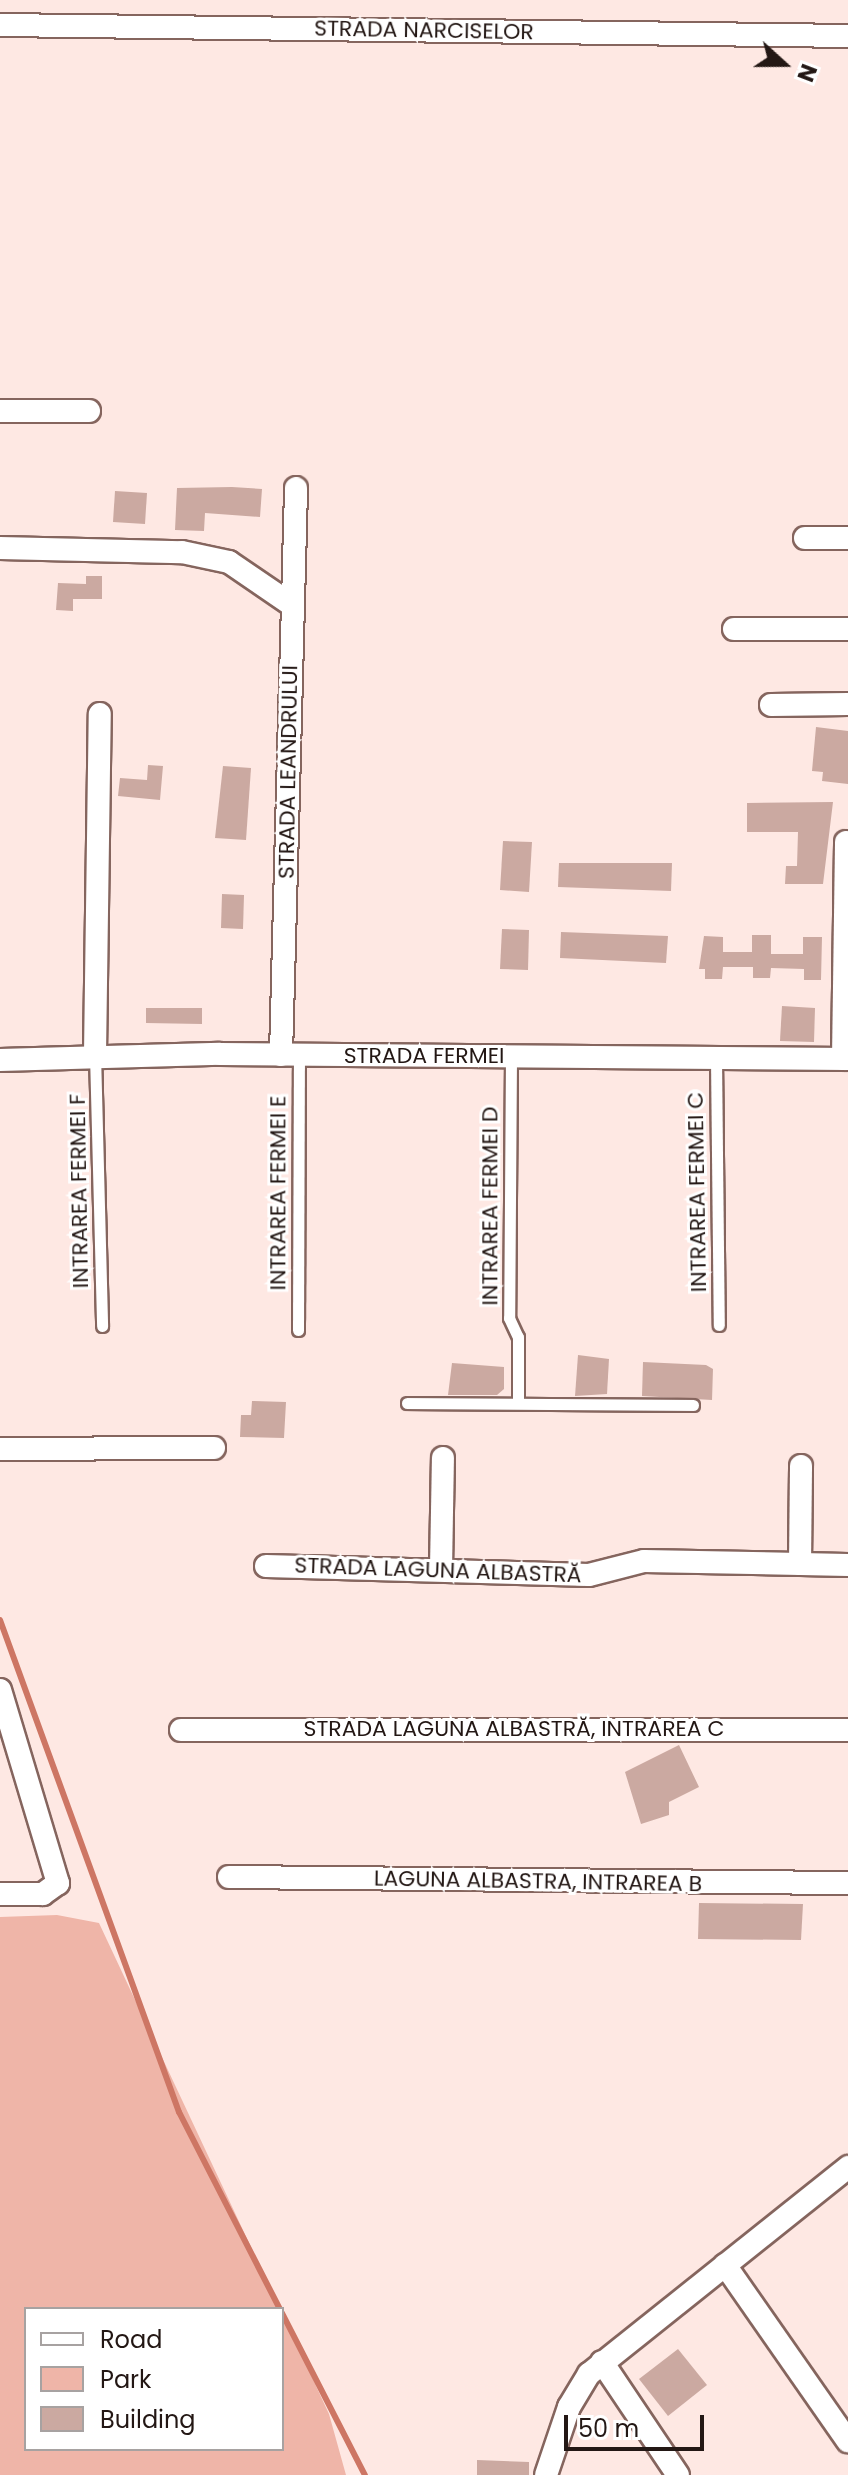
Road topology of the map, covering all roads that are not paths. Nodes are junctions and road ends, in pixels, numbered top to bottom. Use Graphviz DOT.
graph roads {
  1 [pos="0,25"];
  2 [pos="848,36"];
  3 [pos="0,411"];
  4 [pos="89,411"];
  5 [pos="296,488"];
  6 [pos="805,538"];
  7 [pos="848,538"];
  8 [pos="0,548"];
  9 [pos="292,605"];
  10 [pos="734,629"];
  11 [pos="848,629"];
  12 [pos="848,704"];
  13 [pos="771,705"];
  14 [pos="100,714"];
  15 [pos="846,842"];
  16 [pos="95,1054"];
  17 [pos="290,1056"];
  18 [pos="511,1057"];
  19 [pos="716,1058"];
  20 [pos="846,1059"];
  21 [pos="0,1060"];
  22 [pos="719,1325"];
  23 [pos="102,1326"];
  24 [pos="298,1330"];
  25 [pos="518,1402"];
  26 [pos="407,1403"];
  27 [pos="693,1405"];
  28 [pos="214,1448"];
  29 [pos="0,1449"];
  30 [pos="443,1458"];
  31 [pos="801,1466"];
  32 [pos="800,1564"];
  33 [pos="848,1565"];
  34 [pos="266,1566"];
  35 [pos="441,1569"];
  36 [pos="0,1690"];
  37 [pos="181,1730"];
  38 [pos="848,1730"];
  39 [pos="229,1877"];
  40 [pos="848,1883"];
  41 [pos="0,1894"];
  42 [pos="845,2176"];
  43 [pos="725,2265"];
  44 [pos="602,2362"];
  45 [pos="848,2441"];
  46 [pos="546,2475"];
  47 [pos="678,2475"];
  1 -- 2 [label="street, STRADA NARCISELOR"];
  3 -- 4 [label="street"];
  5 -- 9 [label="street, STRADA LEANDRULUI"];
  6 -- 7 [label="street"];
  8 -- 9 [label="street"];
  9 -- 17 [label="street, STRADA LEANDRULUI"];
  10 -- 11 [label="street"];
  12 -- 13 [label="street"];
  14 -- 16 [label="street"];
  15 -- 20 [label="street"];
  16 -- 17 [label="street, STRADA FERMEI"];
  16 -- 21 [label="street, STRADA FERMEI"];
  16 -- 23 [label="lane, INTRAREA FERMEI F"];
  17 -- 18 [label="street, STRADA FERMEI"];
  17 -- 24 [label="lane, INTRAREA FERMEI E"];
  18 -- 19 [label="street, STRADA FERMEI"];
  18 -- 25 [label="lane, INTRAREA FERMEI D"];
  19 -- 20 [label="street, STRADA FERMEI"];
  19 -- 22 [label="lane, INTRAREA FERMEI C"];
  25 -- 26 [label="lane"];
  25 -- 27 [label="lane"];
  28 -- 29 [label="street"];
  30 -- 35 [label="street"];
  31 -- 32 [label="street"];
  32 -- 33 [label="street, STRADA LAGUNA ALBASTRĂ"];
  32 -- 35 [label="street, STRADA LAGUNA ALBASTRĂ"];
  34 -- 35 [label="street, STRADA LAGUNA ALBASTRĂ"];
  36 -- 41 [label="street"];
  37 -- 38 [label="street, STRADA LAGUNA ALBASTRĂ, INTRAREA C"];
  39 -- 40 [label="street, LAGUNA ALBASTRA, INTRAREA B"];
  42 -- 43 [label="street"];
  43 -- 44 [label="street"];
  43 -- 45 [label="street"];
  44 -- 46 [label="street"];
  44 -- 47 [label="street"];
}
